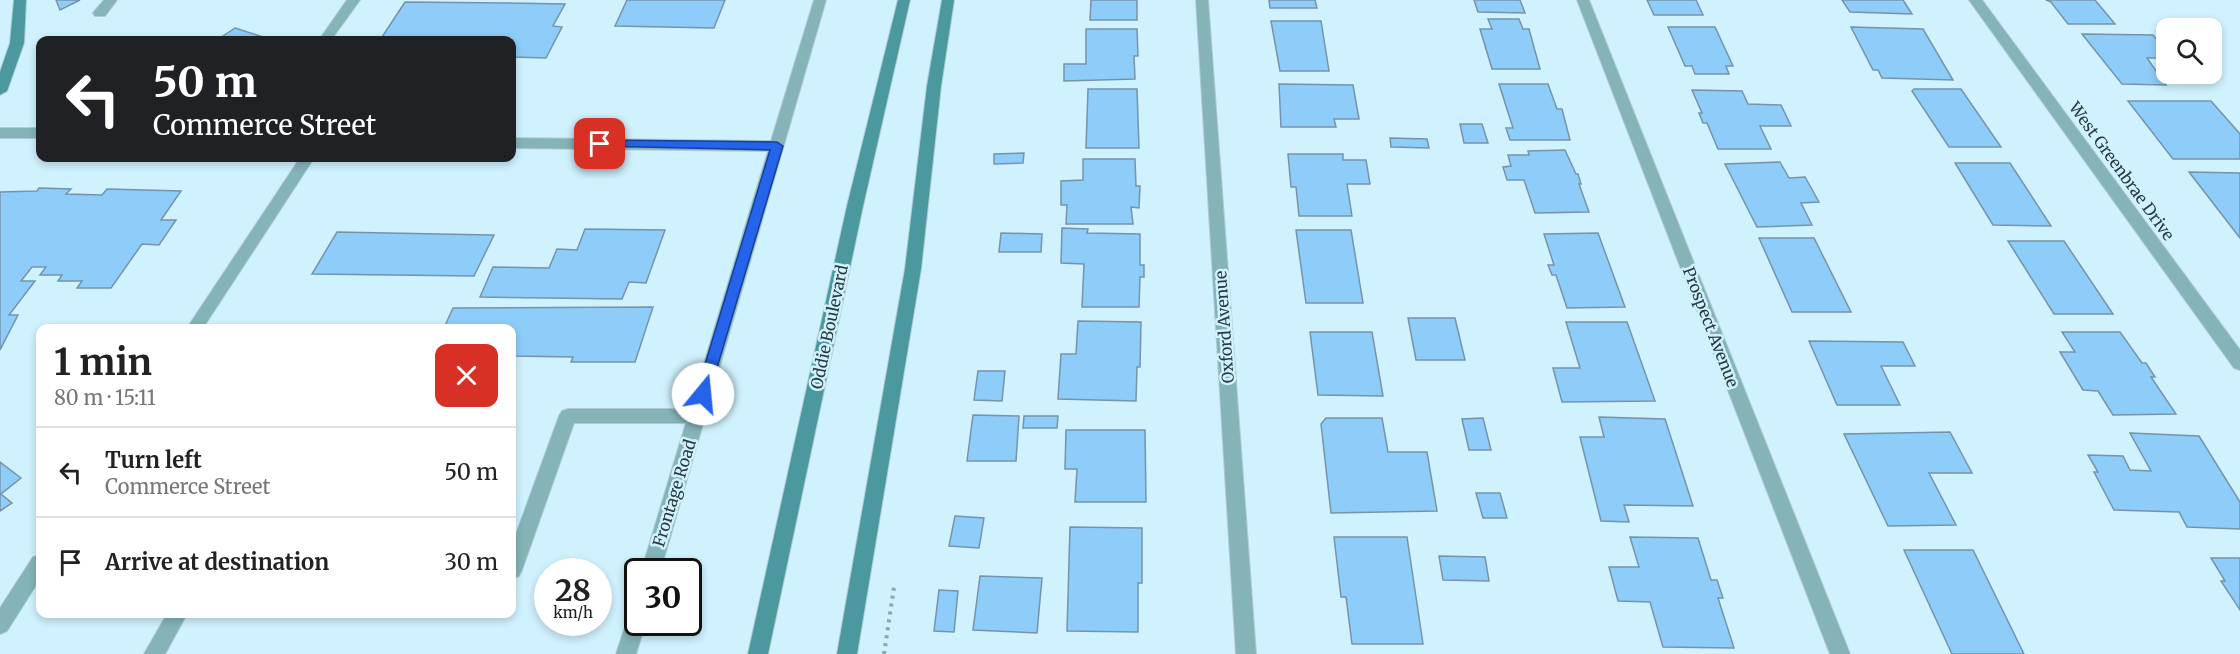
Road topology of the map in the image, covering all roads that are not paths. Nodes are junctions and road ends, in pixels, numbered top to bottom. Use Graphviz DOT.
graph roads {
  1 [pos="20,0"];
  2 [pos="111,0"];
  3 [pos="354,0"];
  4 [pos="820,0"];
  5 [pos="904,0"];
  6 [pos="948,0"];
  7 [pos="1202,0"];
  8 [pos="1583,0"];
  9 [pos="1975,0"];
  10 [pos="100,13"];
  11 [pos="329,36"];
  12 [pos="0,91"];
  13 [pos="0,133"];
  14 [pos="36,133"];
  15 [pos="516,142"];
  16 [pos="777,146"];
  17 [pos="304,162"];
  18 [pos="198,324"];
  19 [pos="2240,363"];
  20 [pos="696,416"];
  21 [pos="654,558"];
  22 [pos="516,559"];
  23 [pos="36,569"];
  24 [pos="175,618"];
  25 [pos="0,625"];
  26 [pos="632,636"];
  27 [pos="154,654"];
  28 [pos="626,654"];
  29 [pos="758,654"];
  30 [pos="848,654"];
  31 [pos="1246,654"];
  32 [pos="1839,654"];
  1 -- 12 [label="main road"];
  2 -- 10 [label="street"];
  3 -- 11 [label="street"];
  4 -- 16 [label="street, Frontage Road"];
  5 -- 29 [label="main road, Oddie Boulevard"];
  6 -- 30 [label="main road"];
  7 -- 31 [label="street, Oxford Avenue"];
  8 -- 32 [label="street, Prospect Avenue"];
  9 -- 19 [label="street, West Greenbrae Drive"];
  13 -- 14 [label="street"];
  15 -- 16 [label="street"];
  16 -- 20 [label="street, Frontage Road"];
  17 -- 18 [label="street"];
  20 -- 21 [label="street, Frontage Road"];
  20 -- 22 [label="street"];
  23 -- 25 [label="street"];
  24 -- 27 [label="street"];
  26 -- 28 [label="street"];
}
